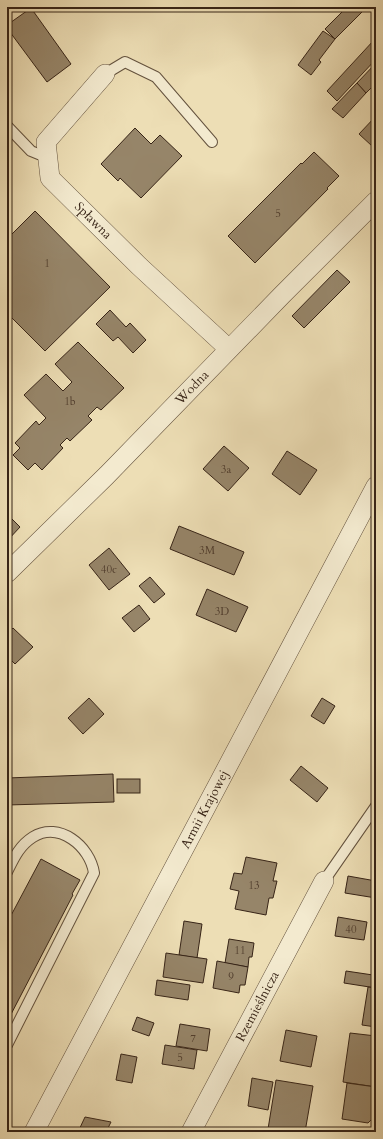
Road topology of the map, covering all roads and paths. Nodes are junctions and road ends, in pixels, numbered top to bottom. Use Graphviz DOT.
graph roads {
  1 [pos="105,74"];
  2 [pos="7,126"];
  3 [pos="212,142"];
  4 [pos="48,158"];
  5 [pos="376,201"];
  6 [pos="229,349"];
  7 [pos="376,486"];
  8 [pos="7,573"];
  9 [pos="376,806"];
  10 [pos="7,872"];
  11 [pos="324,881"];
  12 [pos="7,1045"];
  13 [pos="34,1132"];
  14 [pos="191,1132"];
  1 -- 3 [label="lane"];
  1 -- 4 [label="street, Spławna"];
  2 -- 4 [label="lane"];
  4 -- 6 [label="street, Spławna"];
  5 -- 6 [label="street, Wodna"];
  6 -- 8 [label="street, Wodna"];
  7 -- 13 [label="street, Armii Krajowej"];
  9 -- 11 [label="lane"];
  10 -- 12 [label="lane"];
  11 -- 14 [label="street, Rzemieślnicza"];
}
